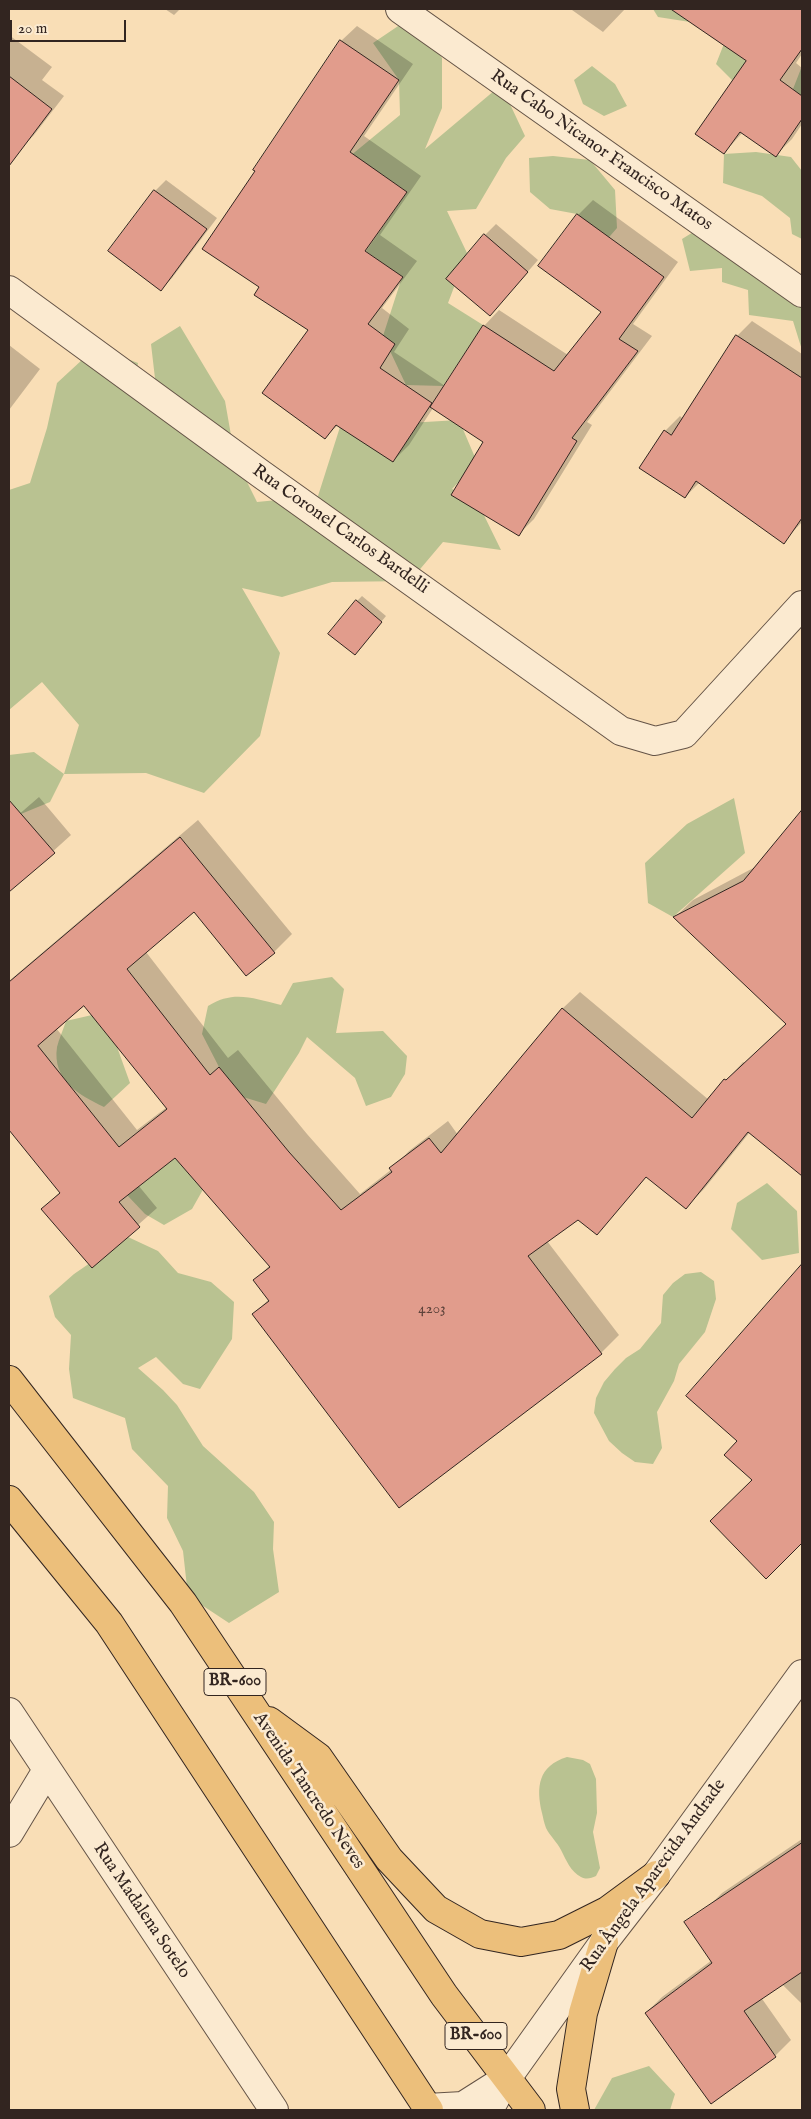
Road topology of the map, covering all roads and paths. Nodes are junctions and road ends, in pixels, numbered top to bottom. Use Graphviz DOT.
graph roads {
  1 [pos="400,9"];
  2 [pos="9,290"];
  3 [pos="802,293"];
  4 [pos="802,605"];
  5 [pos="9,1380"];
  6 [pos="9,1500"];
  7 [pos="802,1674"];
  8 [pos="252,1709"];
  9 [pos="12,1721"];
  10 [pos="47,1770"];
  11 [pos="9,1833"];
  12 [pos="656,1875"];
  13 [pos="604,1942"];
  14 [pos="507,2078"];
  15 [pos="428,2109"];
  16 [pos="274,2110"];
  17 [pos="489,2110"];
  18 [pos="531,2110"];
  19 [pos="575,2110"];
  1 -- 3 [label="street, Rua Cabo Nicanor Francisco Matos"];
  2 -- 4 [label="street, Rua Coronel Carlos Bardelli"];
  5 -- 8 [label="main road, Avenida Tancredo Neves / BR-600"];
  6 -- 15 [label="main road"];
  7 -- 12 [label="street, Rua Ângela Aparecida Andrade"];
  8 -- 12 [label="main road"];
  8 -- 14 [label="main road, Avenida Tancredo Neves / BR-600"];
  9 -- 10 [label="street, Rua Madalena Sotelo"];
  10 -- 11 [label="street"];
  10 -- 16 [label="street, Rua Madalena Sotelo"];
  12 -- 13 [label="street, Rua Ângela Aparecida Andrade"];
  13 -- 14 [label="street, Rua Ângela Aparecida Andrade"];
  13 -- 19 [label="main road"];
  14 -- 15 [label="street, Rua Ângela Aparecida Andrade"];
  14 -- 17 [label="street, Rua Ângela Aparecida Andrade"];
  14 -- 18 [label="main road, Avenida Tancredo Neves / BR-600"];
}
